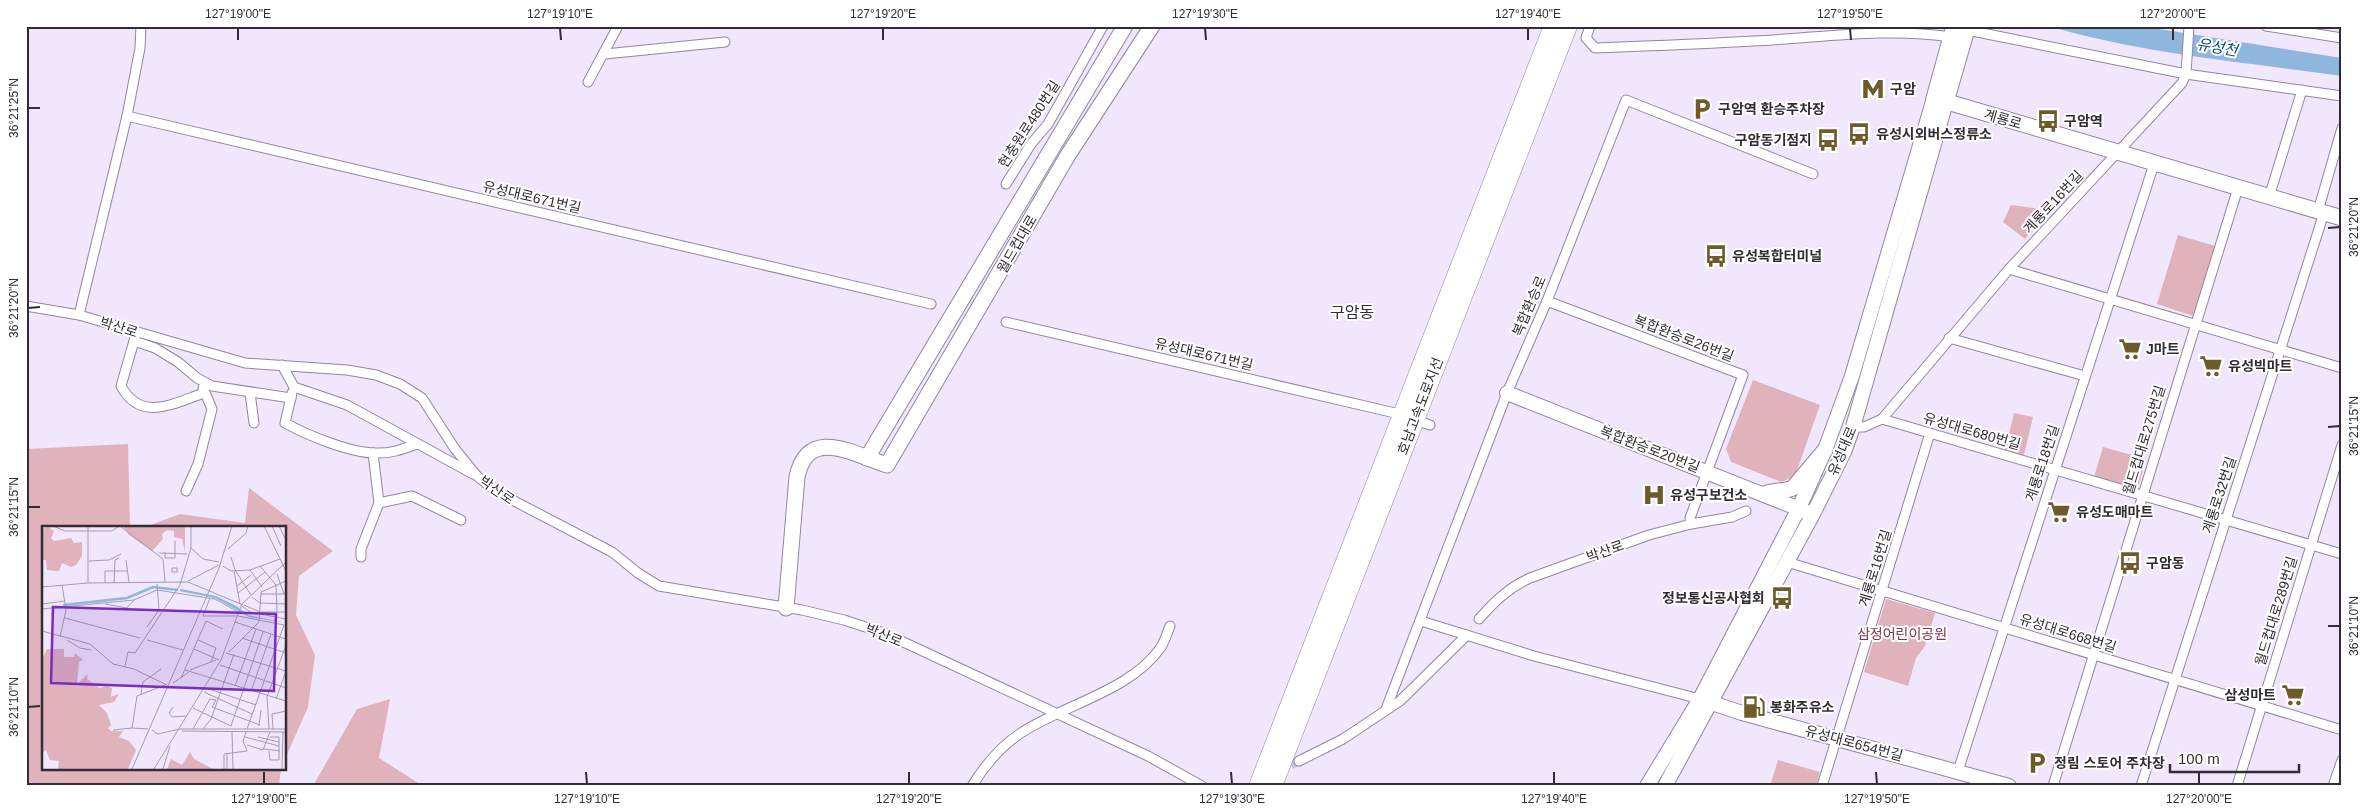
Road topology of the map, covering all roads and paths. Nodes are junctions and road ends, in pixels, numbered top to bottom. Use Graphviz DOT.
graph roads {
  1 [pos="141,26"];
  2 [pos="618,26"];
  3 [pos="1104,26"];
  4 [pos="1125,26"];
  5 [pos="1152,26"];
  6 [pos="1553,26"];
  7 [pos="1568,26"];
  8 [pos="1590,26"];
  9 [pos="2189,26"];
  10 [pos="2266,26"];
  11 [pos="1960,30"];
  12 [pos="2342,38"];
  13 [pos="725,42"];
  14 [pos="605,54"];
  15 [pos="2186,74"];
  16 [pos="588,82"];
  17 [pos="2302,90"];
  18 [pos="2342,96"];
  19 [pos="1940,100"];
  20 [pos="127,116"];
  21 [pos="2342,128"];
  22 [pos="2118,153"];
  23 [pos="2154,164"];
  24 [pos="1813,174"];
  25 [pos="1006,184"];
  26 [pos="2238,188"];
  27 [pos="2269,198"];
  28 [pos="2321,212"];
  29 [pos="2342,218"];
  30 [pos="2009,269"];
  31 [pos="2110,299"];
  32 [pos="1547,301"];
  33 [pos="931,304"];
  34 [pos="26,306"];
  35 [pos="79,315"];
  36 [pos="1006,322"];
  37 [pos="2195,324"];
  38 [pos="135,336"];
  39 [pos="1949,338"];
  40 [pos="2280,349"];
  41 [pos="282,365"];
  42 [pos="2342,368"];
  43 [pos="2085,376"];
  44 [pos="201,381"];
  45 [pos="294,387"];
  46 [pos="204,393"];
  47 [pos="250,393"];
  48 [pos="1508,393"];
  49 [pos="291,398"];
  50 [pos="1395,414"];
  51 [pos="1882,419"];
  52 [pos="254,423"];
  53 [pos="1853,427"];
  54 [pos="1930,433"];
  55 [pos="417,444"];
  56 [pos="2342,445"];
  57 [pos="1825,450"];
  58 [pos="373,453"];
  59 [pos="867,458"];
  60 [pos="2054,469"];
  61 [pos="1706,471"];
  62 [pos="477,476"];
  63 [pos="186,491"];
  64 [pos="1764,494"];
  65 [pos="2141,495"];
  66 [pos="379,503"];
  67 [pos="1796,507"];
  68 [pos="1746,511"];
  69 [pos="1813,514"];
  70 [pos="461,520"];
  71 [pos="2226,520"];
  72 [pos="1691,524"];
  73 [pos="2311,545"];
  74 [pos="2342,554"];
  75 [pos="361,557"];
  76 [pos="1787,562"];
  77 [pos="1882,591"];
  78 [pos="786,608"];
  79 [pos="1479,620"];
  80 [pos="1421,622"];
  81 [pos="1170,626"];
  82 [pos="2003,628"];
  83 [pos="1467,635"];
  84 [pos="2093,655"];
  85 [pos="2175,680"];
  86 [pos="1706,701"];
  87 [pos="2261,706"];
  88 [pos="1386,709"];
  89 [pos="1058,713"];
  90 [pos="2342,730"];
  91 [pos="1837,739"];
  92 [pos="2342,760"];
  93 [pos="1300,761"];
  94 [pos="1958,771"];
  95 [pos="972,786"];
  96 [pos="1202,786"];
  97 [pos="1258,786"];
  98 [pos="1272,786"];
  99 [pos="1647,786"];
  100 [pos="1666,786"];
  101 [pos="1822,786"];
  102 [pos="2009,786"];
  103 [pos="2053,786"];
  104 [pos="2141,786"];
  105 [pos="2237,786"];
  106 [pos="2333,786"];
  1 -- 20 [label="street"];
  2 -- 14 [label="street"];
  3 -- 25 [label="street, 현충원로480번길"];
  4 -- 59 [label="main road, 월드컵대로"];
  5 -- 59 [label="main road, 월드컵대로"];
  6 -- 97 [label="highway, 호남고속도로지선"];
  7 -- 98 [label="highway, 호남고속도로지선"];
  8 -- 11 [label="street"];
  9 -- 15 [label="street"];
  10 -- 12 [label="street"];
  11 -- 15 [label="street"];
  11 -- 19 [label="main road"];
  13 -- 14 [label="street"];
  14 -- 16 [label="street"];
  15 -- 17 [label="street"];
  15 -- 22 [label="street"];
  17 -- 18 [label="street"];
  17 -- 27 [label="street"];
  19 -- 22 [label="main road, 계룡로"];
  19 -- 53 [label="street, 유성대로"];
  19 -- 57 [label="street, 유성대로"];
  20 -- 33 [label="street, 유성대로671번길"];
  20 -- 35 [label="street"];
  21 -- 28 [label="street"];
  22 -- 23 [label="main road, 계룡로"];
  22 -- 30 [label="street, 계룡로16번길"];
  23 -- 26 [label="main road, 계룡로"];
  23 -- 31 [label="street, 계룡로18번길"];
  24 -- 32 [label="street, 복합환승로"];
  26 -- 27 [label="main road, 계룡로"];
  26 -- 37 [label="street, 월드컵대로275번길"];
  27 -- 28 [label="main road, 계룡로"];
  28 -- 29 [label="main road, 계룡로"];
  28 -- 40 [label="street, 계룡로32번길"];
  30 -- 31 [label="street"];
  30 -- 39 [label="street, 계룡로16번길"];
  31 -- 37 [label="street"];
  31 -- 43 [label="street, 계룡로18번길"];
  32 -- 48 [label="street, 복합환승로"];
  32 -- 61 [label="street, 복합환승로26번길"];
  34 -- 35 [label="street, 박산로"];
  35 -- 38 [label="street, 박산로"];
  36 -- 50 [label="street, 유성대로671번길"];
  37 -- 40 [label="street"];
  37 -- 65 [label="street, 월드컵대로275번길"];
  38 -- 41 [label="street, 박산로"];
  38 -- 44 [label="street"];
  38 -- 46 [label="street"];
  39 -- 43 [label="street"];
  39 -- 51 [label="street"];
  40 -- 42 [label="street"];
  40 -- 71 [label="street, 계룡로32번길"];
  41 -- 45 [label="street"];
  41 -- 62 [label="street, 박산로"];
  43 -- 60 [label="street, 계룡로18번길"];
  44 -- 46 [label="street"];
  44 -- 47 [label="street"];
  45 -- 49 [label="street"];
  45 -- 55 [label="street"];
  46 -- 63 [label="street"];
  47 -- 49 [label="street"];
  47 -- 52 [label="street"];
  48 -- 61 [label="street, 복합환승로20번길"];
  48 -- 80 [label="street, 복합환승로"];
  49 -- 58 [label="street"];
  51 -- 53 [label="street"];
  51 -- 54 [label="street, 유성대로680번길"];
  53 -- 69 [label="street, 유성대로"];
  54 -- 60 [label="street, 유성대로680번길"];
  54 -- 77 [label="street, 계룡로16번길"];
  55 -- 58 [label="street"];
  55 -- 62 [label="street"];
  56 -- 73 [label="street, 월드컵대로289번길"];
  57 -- 64 [label="main road"];
  57 -- 67 [label="street, 유성대로"];
  58 -- 66 [label="street"];
  59 -- 78 [label="main road"];
  60 -- 65 [label="street, 유성대로680번길"];
  60 -- 82 [label="street, 계룡로18번길"];
  61 -- 64 [label="street, 복합환승로20번길"];
  61 -- 72 [label="street"];
  62 -- 78 [label="street, 박산로"];
  64 -- 67 [label="street, 복합환승로20번길"];
  65 -- 71 [label="street, 유성대로680번길"];
  65 -- 84 [label="street, 월드컵대로275번길"];
  66 -- 70 [label="street"];
  66 -- 75 [label="street"];
  67 -- 69 [label="street"];
  67 -- 86 [label="street, 유성대로"];
  68 -- 72 [label="street, 박산로"];
  69 -- 76 [label="street, 유성대로"];
  71 -- 73 [label="street, 유성대로680번길"];
  71 -- 85 [label="street, 계룡로32번길"];
  72 -- 79 [label="street, 박산로"];
  73 -- 74 [label="street, 유성대로680번길"];
  73 -- 87 [label="street, 월드컵대로289번길"];
  76 -- 77 [label="street, 유성대로668번길"];
  76 -- 86 [label="street, 유성대로"];
  77 -- 82 [label="street, 유성대로668번길"];
  77 -- 91 [label="street, 계룡로16번길"];
  78 -- 89 [label="street, 박산로"];
  80 -- 83 [label="street"];
  80 -- 88 [label="street, 복합환승로"];
  81 -- 89 [label="street"];
  82 -- 84 [label="street, 유성대로668번길"];
  82 -- 94 [label="street, 계룡로18번길"];
  83 -- 86 [label="street"];
  83 -- 88 [label="street"];
  84 -- 85 [label="street, 유성대로668번길"];
  84 -- 103 [label="street, 월드컵대로275번길"];
  85 -- 87 [label="street, 유성대로668번길"];
  85 -- 104 [label="street, 계룡로32번길"];
  86 -- 91 [label="street, 유성대로654번길"];
  86 -- 99 [label="street, 유성대로"];
  86 -- 100 [label="street, 유성대로"];
  87 -- 90 [label="street, 유성대로668번길"];
  87 -- 105 [label="street, 월드컵대로289번길"];
  88 -- 93 [label="street"];
  89 -- 95 [label="street"];
  89 -- 96 [label="street, 박산로"];
  91 -- 94 [label="street, 유성대로654번길"];
  91 -- 101 [label="street, 계룡로16번길"];
  92 -- 106 [label="street"];
  94 -- 102 [label="street, 유성대로654번길"];
}
